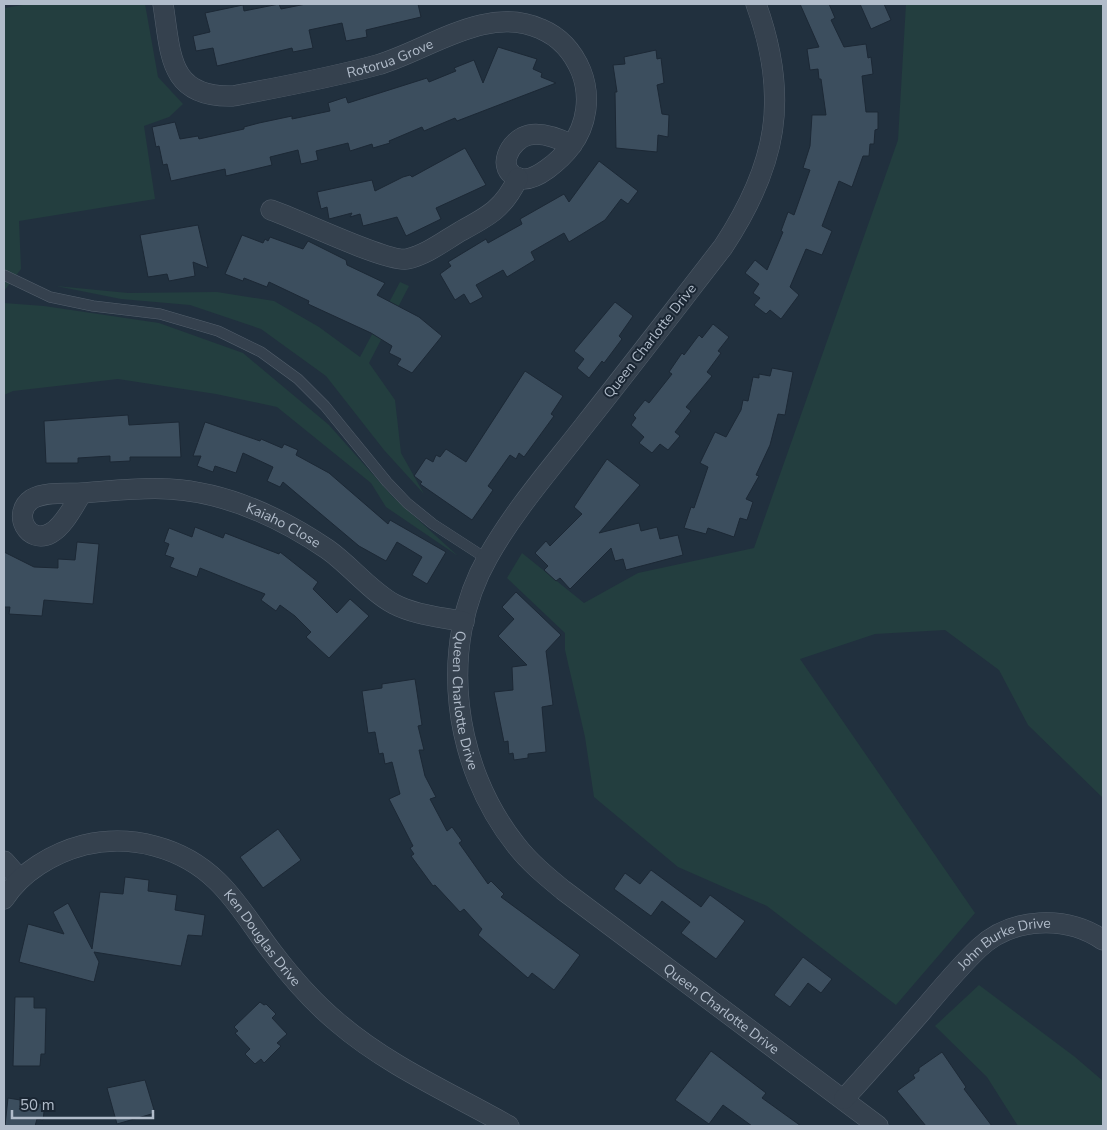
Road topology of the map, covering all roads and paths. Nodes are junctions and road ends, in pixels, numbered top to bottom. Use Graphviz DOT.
graph roads {
  1 [pos="163,4"];
  2 [pos="756,4"];
  3 [pos="572,145"];
  4 [pos="518,178"];
  5 [pos="271,210"];
  6 [pos="4,275"];
  7 [pos="82,493"];
  8 [pos="487,558"];
  9 [pos="464,622"];
  10 [pos="4,861"];
  11 [pos="20,879"];
  12 [pos="4,899"];
  13 [pos="1103,940"];
  14 [pos="844,1099"];
  15 [pos="509,1126"];
  16 [pos="878,1126"];
  1 -- 3 [label="street, Rotorua Grove"];
  2 -- 8 [label="street, Queen Charlotte Drive"];
  3 -- 4 [label="street, Rotorua Grove"];
  3 -- 4 [label="street"];
  4 -- 5 [label="street"];
  6 -- 8 [label="lane"];
  7 -- 9 [label="street, Kaiaho Close"];
  8 -- 9 [label="street, Queen Charlotte Drive"];
  9 -- 14 [label="street, Queen Charlotte Drive"];
  10 -- 11 [label="street"];
  11 -- 12 [label="street, Ken Douglas Drive"];
  11 -- 15 [label="street, Ken Douglas Drive"];
  13 -- 14 [label="street, John Burke Drive"];
  14 -- 16 [label="street, Queen Charlotte Drive"];
}
